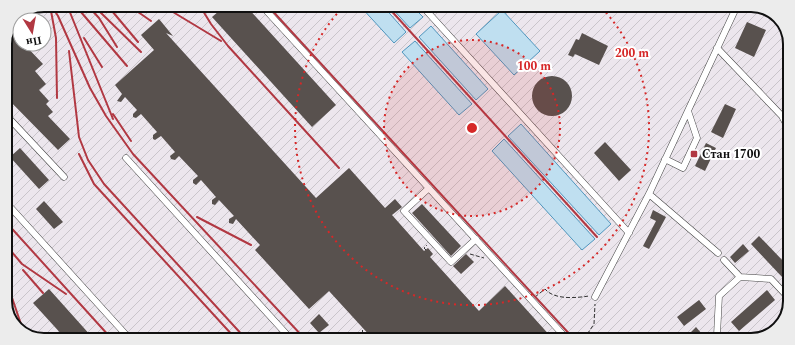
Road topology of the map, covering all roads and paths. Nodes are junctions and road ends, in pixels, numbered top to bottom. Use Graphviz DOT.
graph roads {
  1 [pos="268,12"];
  2 [pos="428,12"];
  3 [pos="734,12"];
  4 [pos="717,48"];
  5 [pos="688,111"];
  6 [pos="783,118"];
  7 [pos="12,121"];
  8 [pos="126,158"];
  9 [pos="665,160"];
  10 [pos="64,177"];
  11 [pos="429,188"];
  12 [pos="649,194"];
  13 [pos="12,209"];
  14 [pos="629,233"];
  15 [pos="476,239"];
  16 [pos="424,248"];
  17 [pos="426,250"];
  18 [pos="463,252"];
  19 [pos="718,253"];
  20 [pos="485,258"];
  21 [pos="724,260"];
  22 [pos="740,277"];
  23 [pos="783,292"];
  24 [pos="594,296"];
  25 [pos="531,300"];
  26 [pos="364,330"];
  27 [pos="124,333"];
  28 [pos="285,333"];
  29 [pos="364,333"];
  30 [pos="562,333"];
  31 [pos="588,333"];
  32 [pos="717,333"];
  1 -- 11 [label="street"];
  2 -- 14 [label="street"];
  3 -- 4 [label="street"];
  4 -- 5 [label="street"];
  4 -- 6 [label="street"];
  5 -- 9 [label="street"];
  5 -- 9 [label="street"];
  7 -- 10 [label="street"];
  8 -- 28 [label="street"];
  9 -- 12 [label="street"];
  11 -- 15 [label="street"];
  11 -- 18 [label="street"];
  12 -- 14 [label="street"];
  12 -- 19 [label="street"];
  13 -- 27 [label="street"];
  14 -- 24 [label="street"];
  15 -- 18 [label="street"];
  15 -- 25 [label="street"];
  16 -- 17 [label="path"];
  18 -- 20 [label="path"];
  21 -- 22 [label="street"];
  22 -- 23 [label="street"];
  22 -- 32 [label="street"];
  24 -- 25 [label="path"];
  24 -- 31 [label="path"];
  25 -- 30 [label="street"];
  26 -- 29 [label="path"];
}
